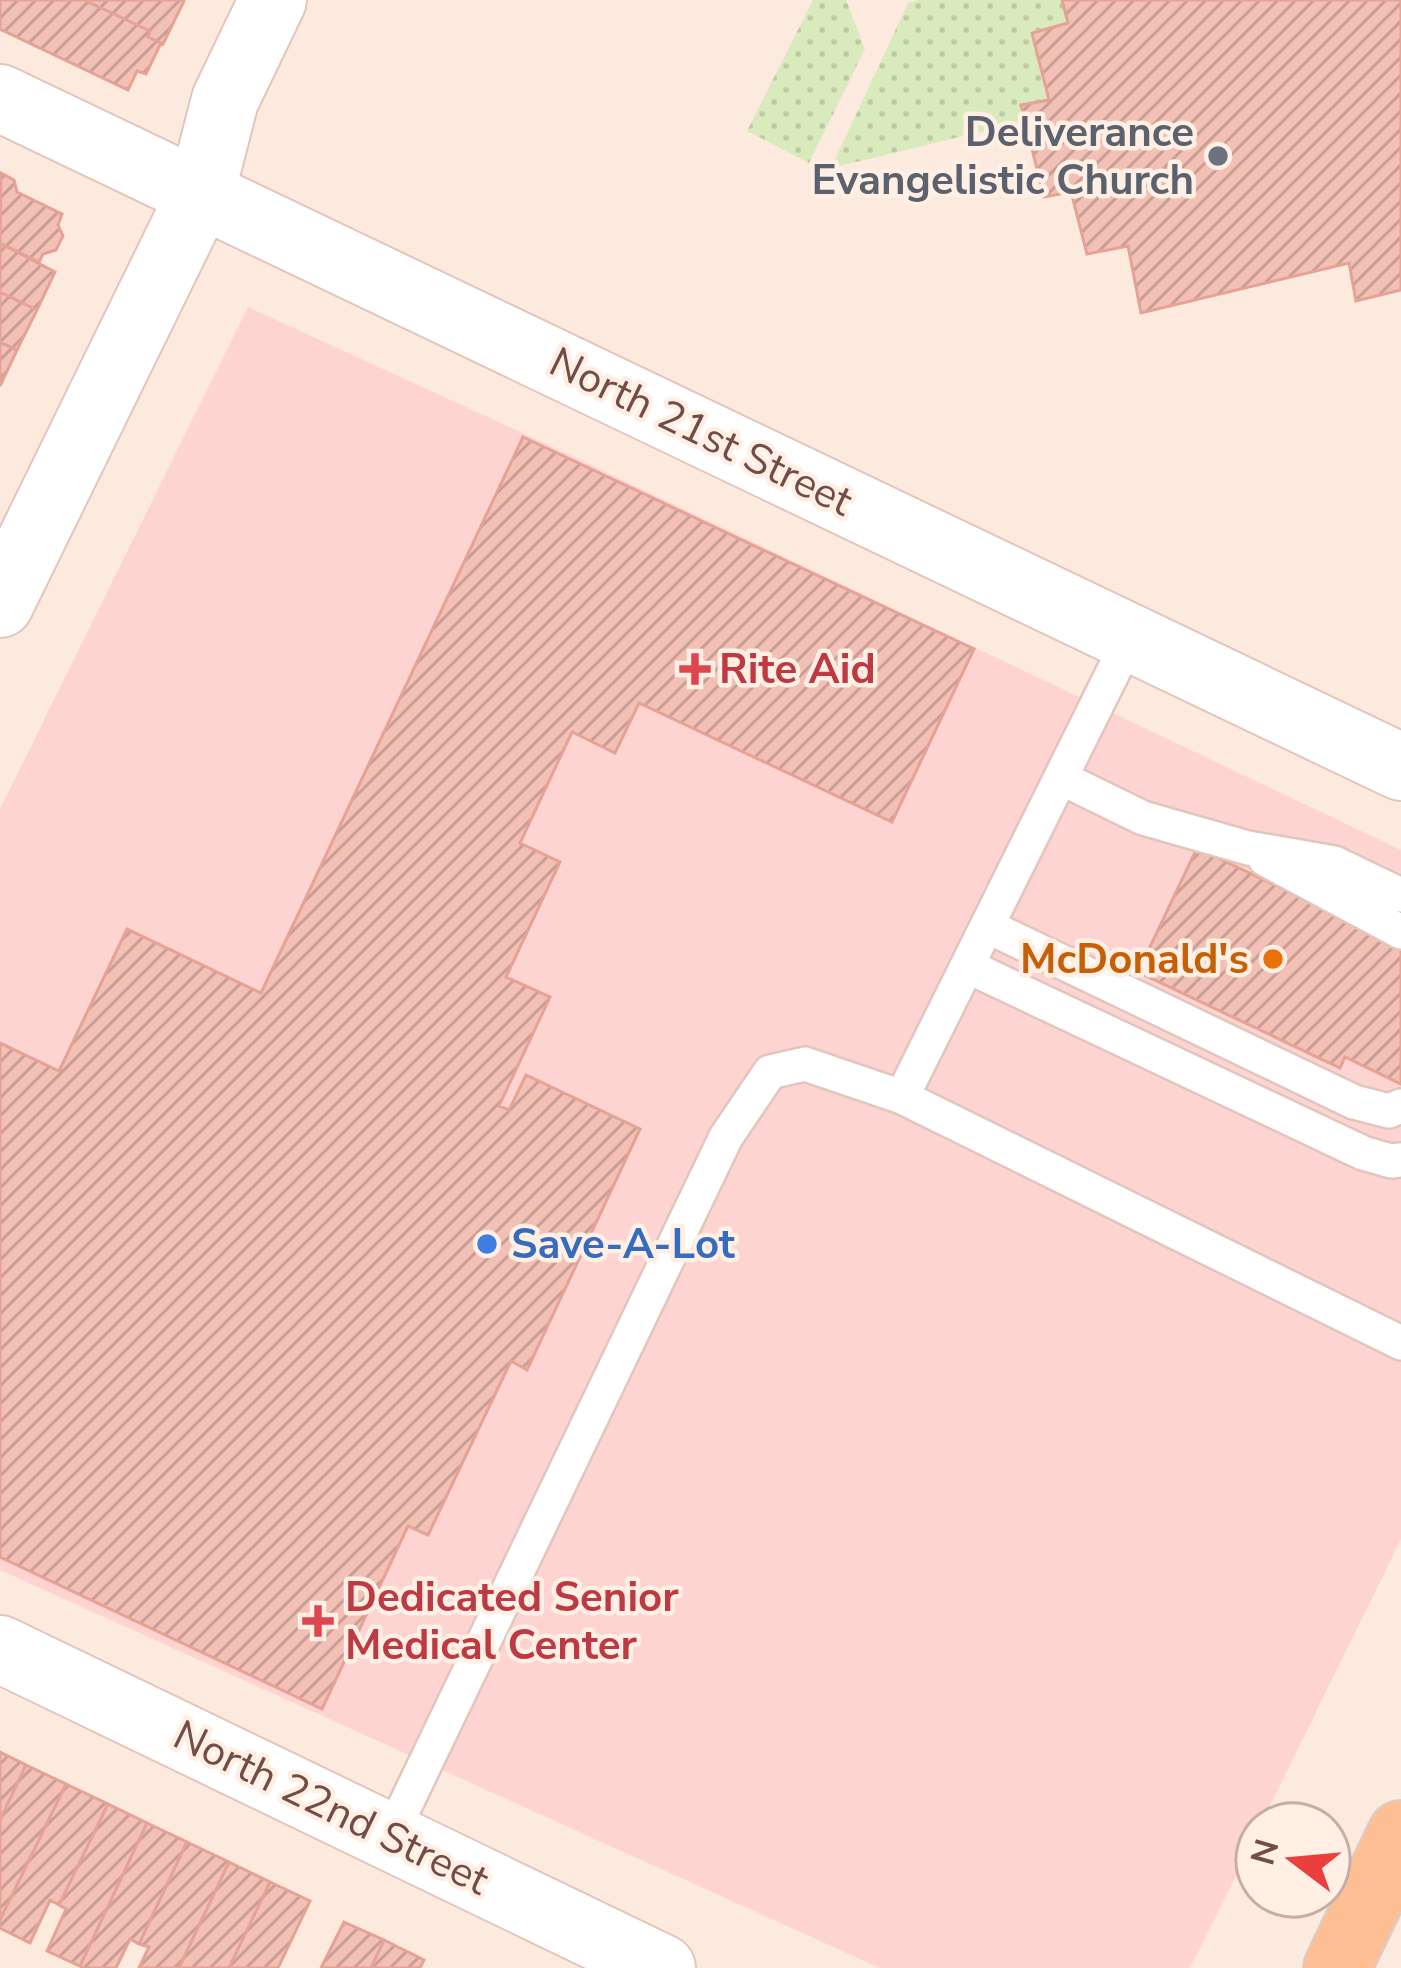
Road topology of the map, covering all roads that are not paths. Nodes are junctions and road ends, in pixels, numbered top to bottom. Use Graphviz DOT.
graph roads {
  1 [pos="273,0"];
  2 [pos="0,98"];
  3 [pos="201,193"];
  4 [pos="0,604"];
  5 [pos="1130,638"];
  6 [pos="1401,766"];
  7 [pos="1061,778"];
  8 [pos="1249,848"];
  9 [pos="1401,895"];
  10 [pos="987,926"];
  11 [pos="1401,932"];
  12 [pos="967,966"];
  13 [pos="902,1097"];
  14 [pos="1401,1106"];
  15 [pos="1401,1160"];
  16 [pos="1401,1343"];
  17 [pos="0,1649"];
  18 [pos="1401,1834"];
  19 [pos="391,1837"];
  20 [pos="662,1968"];
  21 [pos="1337,1968"];
  1 -- 3 [label="street"];
  2 -- 3 [label="street, North 21st Street"];
  3 -- 4 [label="street"];
  3 -- 5 [label="street, North 21st Street"];
  5 -- 6 [label="street, North 21st Street"];
  5 -- 7 [label="lane"];
  7 -- 8 [label="lane"];
  7 -- 10 [label="lane"];
  8 -- 9 [label="lane"];
  8 -- 11 [label="lane"];
  10 -- 12 [label="lane"];
  10 -- 14 [label="lane"];
  12 -- 13 [label="lane"];
  12 -- 15 [label="lane"];
  13 -- 16 [label="lane"];
  13 -- 19 [label="lane"];
  17 -- 19 [label="street, North 22nd Street"];
  18 -- 21 [label="main road"];
  19 -- 20 [label="street, North 22nd Street"];
}
